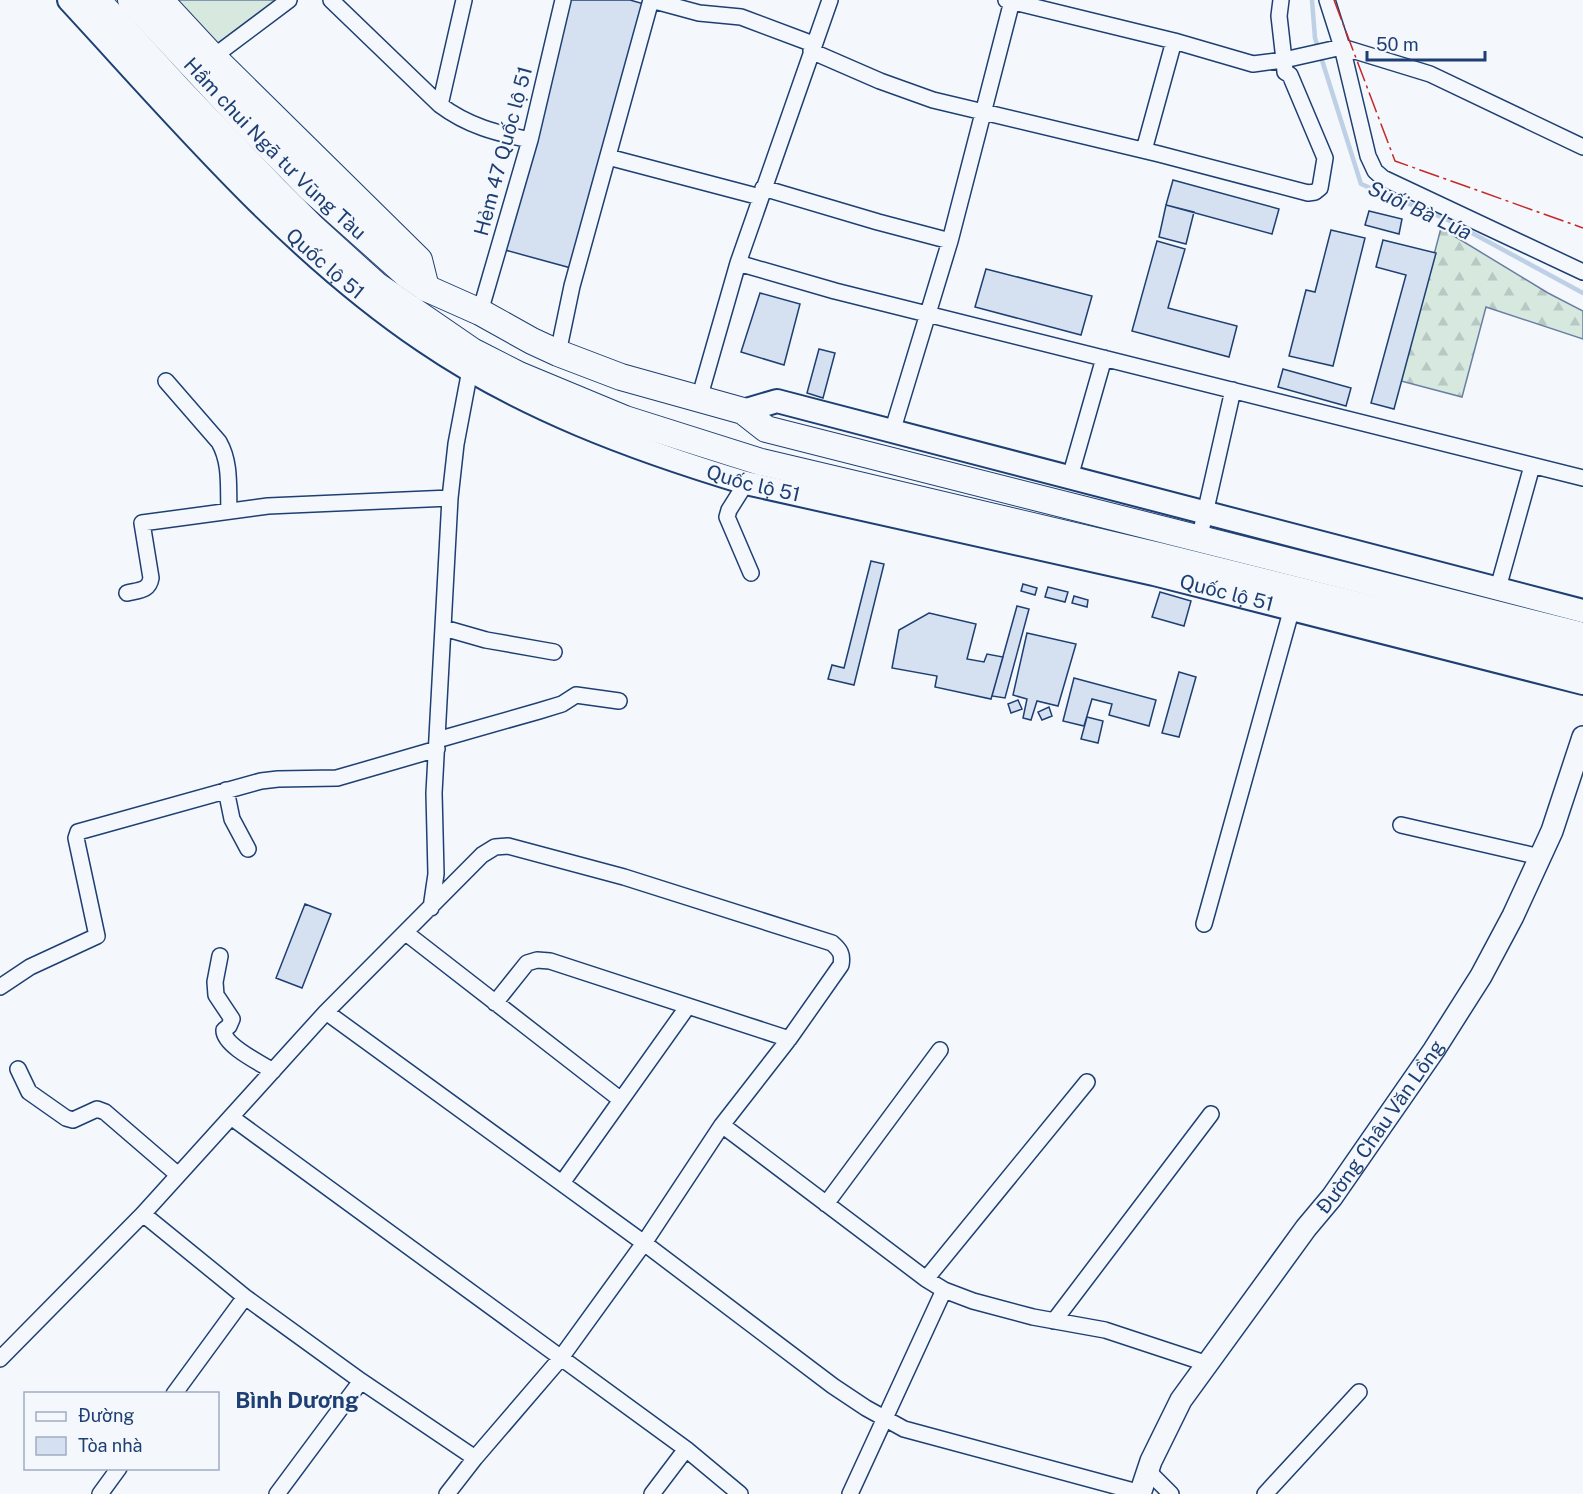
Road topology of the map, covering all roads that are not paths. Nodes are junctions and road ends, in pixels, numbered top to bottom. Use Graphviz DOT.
graph roads {
  1 [pos="69,0"];
  2 [pos="97,0"];
  3 [pos="130,0"];
  4 [pos="160,0"];
  5 [pos="289,0"];
  6 [pos="331,0"];
  7 [pos="464,0"];
  8 [pos="563,0"];
  9 [pos="651,0"];
  10 [pos="830,0"];
  11 [pos="1281,0"];
  12 [pos="1327,0"];
  13 [pos="1009,1"];
  14 [pos="1174,41"];
  15 [pos="1342,47"];
  16 [pos="812,48"];
  17 [pos="213,57"];
  18 [pos="1284,60"];
  19 [pos="440,105"];
  20 [pos="984,113"];
  21 [pos="530,140"];
  22 [pos="1583,147"];
  23 [pos="1144,150"];
  24 [pos="608,157"];
  25 [pos="762,193"];
  26 [pos="950,241"];
  27 [pos="738,263"];
  28 [pos="1583,272"];
  29 [pos="426,288"];
  30 [pos="480,312"];
  31 [pos="928,313"];
  32 [pos="558,353"];
  33 [pos="1104,358"];
  34 [pos="473,362"];
  35 [pos="166,381"];
  36 [pos="1233,390"];
  37 [pos="699,399"];
  38 [pos="743,411"];
  39 [pos="892,432"];
  40 [pos="1532,466"];
  41 [pos="1070,477"];
  42 [pos="1583,478"];
  43 [pos="746,483"];
  44 [pos="450,498"];
  45 [pos="229,510"];
  46 [pos="1205,511"];
  47 [pos="1199,540"];
  48 [pos="751,573"];
  49 [pos="1498,588"];
  50 [pos="127,592"];
  51 [pos="1292,608"];
  52 [pos="1583,611"];
  53 [pos="444,628"];
  54 [pos="1583,636"];
  55 [pos="554,652"];
  56 [pos="1583,662"];
  57 [pos="1583,683"];
  58 [pos="620,701"];
  59 [pos="1583,737"];
  60 [pos="437,744"];
  61 [pos="226,789"];
  62 [pos="1401,825"];
  63 [pos="248,849"];
  64 [pos="1540,857"];
  65 [pos="431,908"];
  66 [pos="1204,924"];
  67 [pos="406,933"];
  68 [pos="220,956"];
  69 [pos="0,987"];
  70 [pos="495,1003"];
  71 [pos="688,1006"];
  72 [pos="326,1012"];
  73 [pos="789,1039"];
  74 [pos="940,1050"];
  75 [pos="18,1068"];
  76 [pos="273,1071"];
  77 [pos="1087,1082"];
  78 [pos="621,1100"];
  79 [pos="1211,1114"];
  80 [pos="231,1117"];
  81 [pos="722,1125"];
  82 [pos="177,1174"];
  83 [pos="562,1182"];
  84 [pos="826,1204"];
  85 [pos="143,1214"];
  86 [pos="644,1243"];
  87 [pos="926,1279"];
  88 [pos="944,1290"];
  89 [pos="245,1297"];
  90 [pos="1054,1321"];
  91 [pos="0,1359"];
  92 [pos="560,1359"];
  93 [pos="1208,1364"];
  94 [pos="361,1381"];
  95 [pos="175,1392"];
  96 [pos="1359,1392"];
  97 [pos="885,1418"];
  98 [pos="686,1449"];
  99 [pos="475,1458"];
  100 [pos="118,1470"];
  101 [pos="1148,1471"];
  102 [pos="1140,1493"];
  103 [pos="100,1494"];
  104 [pos="277,1494"];
  105 [pos="447,1494"];
  106 [pos="652,1494"];
  107 [pos="740,1494"];
  108 [pos="850,1494"];
  109 [pos="1171,1494"];
  110 [pos="1265,1494"];
  1 -- 34 [label="main road, Quốc lộ 51"];
  2 -- 34 [label="highway, Quốc lộ 51"];
  3 -- 29 [label="highway, Hầm chui Ngã tư Vũng Tàu"];
  4 -- 17 [label="highway"];
  5 -- 17 [label="street"];
  6 -- 19 [label="street"];
  7 -- 19 [label="street"];
  8 -- 21 [label="street, Hẻm 47 Quốc lộ 51"];
  9 -- 16 [label="street"];
  9 -- 24 [label="street"];
  10 -- 16 [label="street"];
  11 -- 18 [label="street"];
  12 -- 15 [label="street"];
  13 -- 14 [label="street"];
  13 -- 20 [label="street"];
  14 -- 18 [label="street"];
  14 -- 23 [label="street"];
  15 -- 18 [label="street"];
  15 -- 22 [label="street"];
  15 -- 28 [label="street"];
  16 -- 20 [label="street"];
  16 -- 25 [label="street"];
  17 -- 29 [label="highway"];
  18 -- 23 [label="street"];
  19 -- 21 [label="street"];
  20 -- 23 [label="street"];
  20 -- 26 [label="street"];
  21 -- 30 [label="street, Hẻm 47 Quốc lộ 51"];
  24 -- 25 [label="street"];
  24 -- 32 [label="street"];
  25 -- 26 [label="street"];
  25 -- 27 [label="street"];
  26 -- 31 [label="street"];
  27 -- 31 [label="street"];
  27 -- 37 [label="street"];
  29 -- 30 [label="highway"];
  30 -- 32 [label="highway"];
  31 -- 33 [label="street"];
  31 -- 39 [label="street"];
  32 -- 37 [label="highway"];
  33 -- 36 [label="street"];
  33 -- 41 [label="street"];
  34 -- 43 [label="main road, Quốc lộ 51"];
  34 -- 44 [label="street"];
  34 -- 56 [label="highway, Quốc lộ 51"];
  35 -- 45 [label="street"];
  36 -- 40 [label="street"];
  36 -- 46 [label="street"];
  37 -- 38 [label="highway"];
  38 -- 39 [label="main road"];
  38 -- 47 [label="highway"];
  39 -- 41 [label="main road"];
  40 -- 42 [label="street"];
  40 -- 49 [label="street"];
  41 -- 46 [label="main road"];
  43 -- 48 [label="street"];
  43 -- 51 [label="main road, Quốc lộ 51"];
  44 -- 45 [label="street"];
  44 -- 53 [label="street"];
  45 -- 50 [label="street"];
  46 -- 47 [label="street"];
  46 -- 49 [label="main road"];
  47 -- 54 [label="highway"];
  49 -- 52 [label="main road"];
  51 -- 57 [label="main road, Quốc lộ 51"];
  51 -- 66 [label="street"];
  53 -- 55 [label="street"];
  53 -- 60 [label="street"];
  58 -- 60 [label="street"];
  59 -- 64 [label="street, Đường Châu Văn Lồng"];
  60 -- 61 [label="street"];
  60 -- 65 [label="street"];
  61 -- 63 [label="street"];
  61 -- 69 [label="street"];
  62 -- 64 [label="street"];
  64 -- 93 [label="street, Đường Châu Văn Lồng"];
  65 -- 67 [label="street"];
  65 -- 73 [label="street"];
  67 -- 70 [label="street"];
  67 -- 72 [label="street"];
  68 -- 76 [label="street"];
  70 -- 71 [label="street"];
  70 -- 78 [label="street"];
  71 -- 73 [label="street"];
  71 -- 78 [label="street"];
  72 -- 76 [label="street"];
  72 -- 83 [label="street"];
  73 -- 81 [label="street"];
  74 -- 84 [label="street"];
  75 -- 82 [label="street"];
  76 -- 80 [label="street"];
  77 -- 87 [label="street"];
  78 -- 83 [label="street"];
  79 -- 90 [label="street"];
  80 -- 82 [label="street"];
  80 -- 92 [label="street"];
  81 -- 84 [label="street"];
  81 -- 86 [label="street"];
  82 -- 85 [label="street"];
  83 -- 86 [label="street"];
  84 -- 87 [label="street"];
  85 -- 89 [label="street"];
  85 -- 91 [label="street"];
  86 -- 92 [label="street"];
  86 -- 97 [label="street"];
  87 -- 88 [label="street"];
  88 -- 90 [label="street"];
  88 -- 97 [label="street"];
  89 -- 94 [label="street"];
  89 -- 95 [label="street"];
  90 -- 93 [label="street"];
  92 -- 98 [label="street"];
  92 -- 99 [label="street"];
  93 -- 101 [label="street, Đường Châu Văn Lồng"];
  94 -- 99 [label="street"];
  94 -- 104 [label="street"];
  96 -- 110 [label="street"];
  97 -- 102 [label="street"];
  97 -- 108 [label="street"];
  98 -- 106 [label="street"];
  98 -- 107 [label="street"];
  99 -- 105 [label="street"];
  100 -- 103 [label="street"];
  101 -- 102 [label="street, Đường Châu Văn Lồng"];
  101 -- 109 [label="street"];
}
